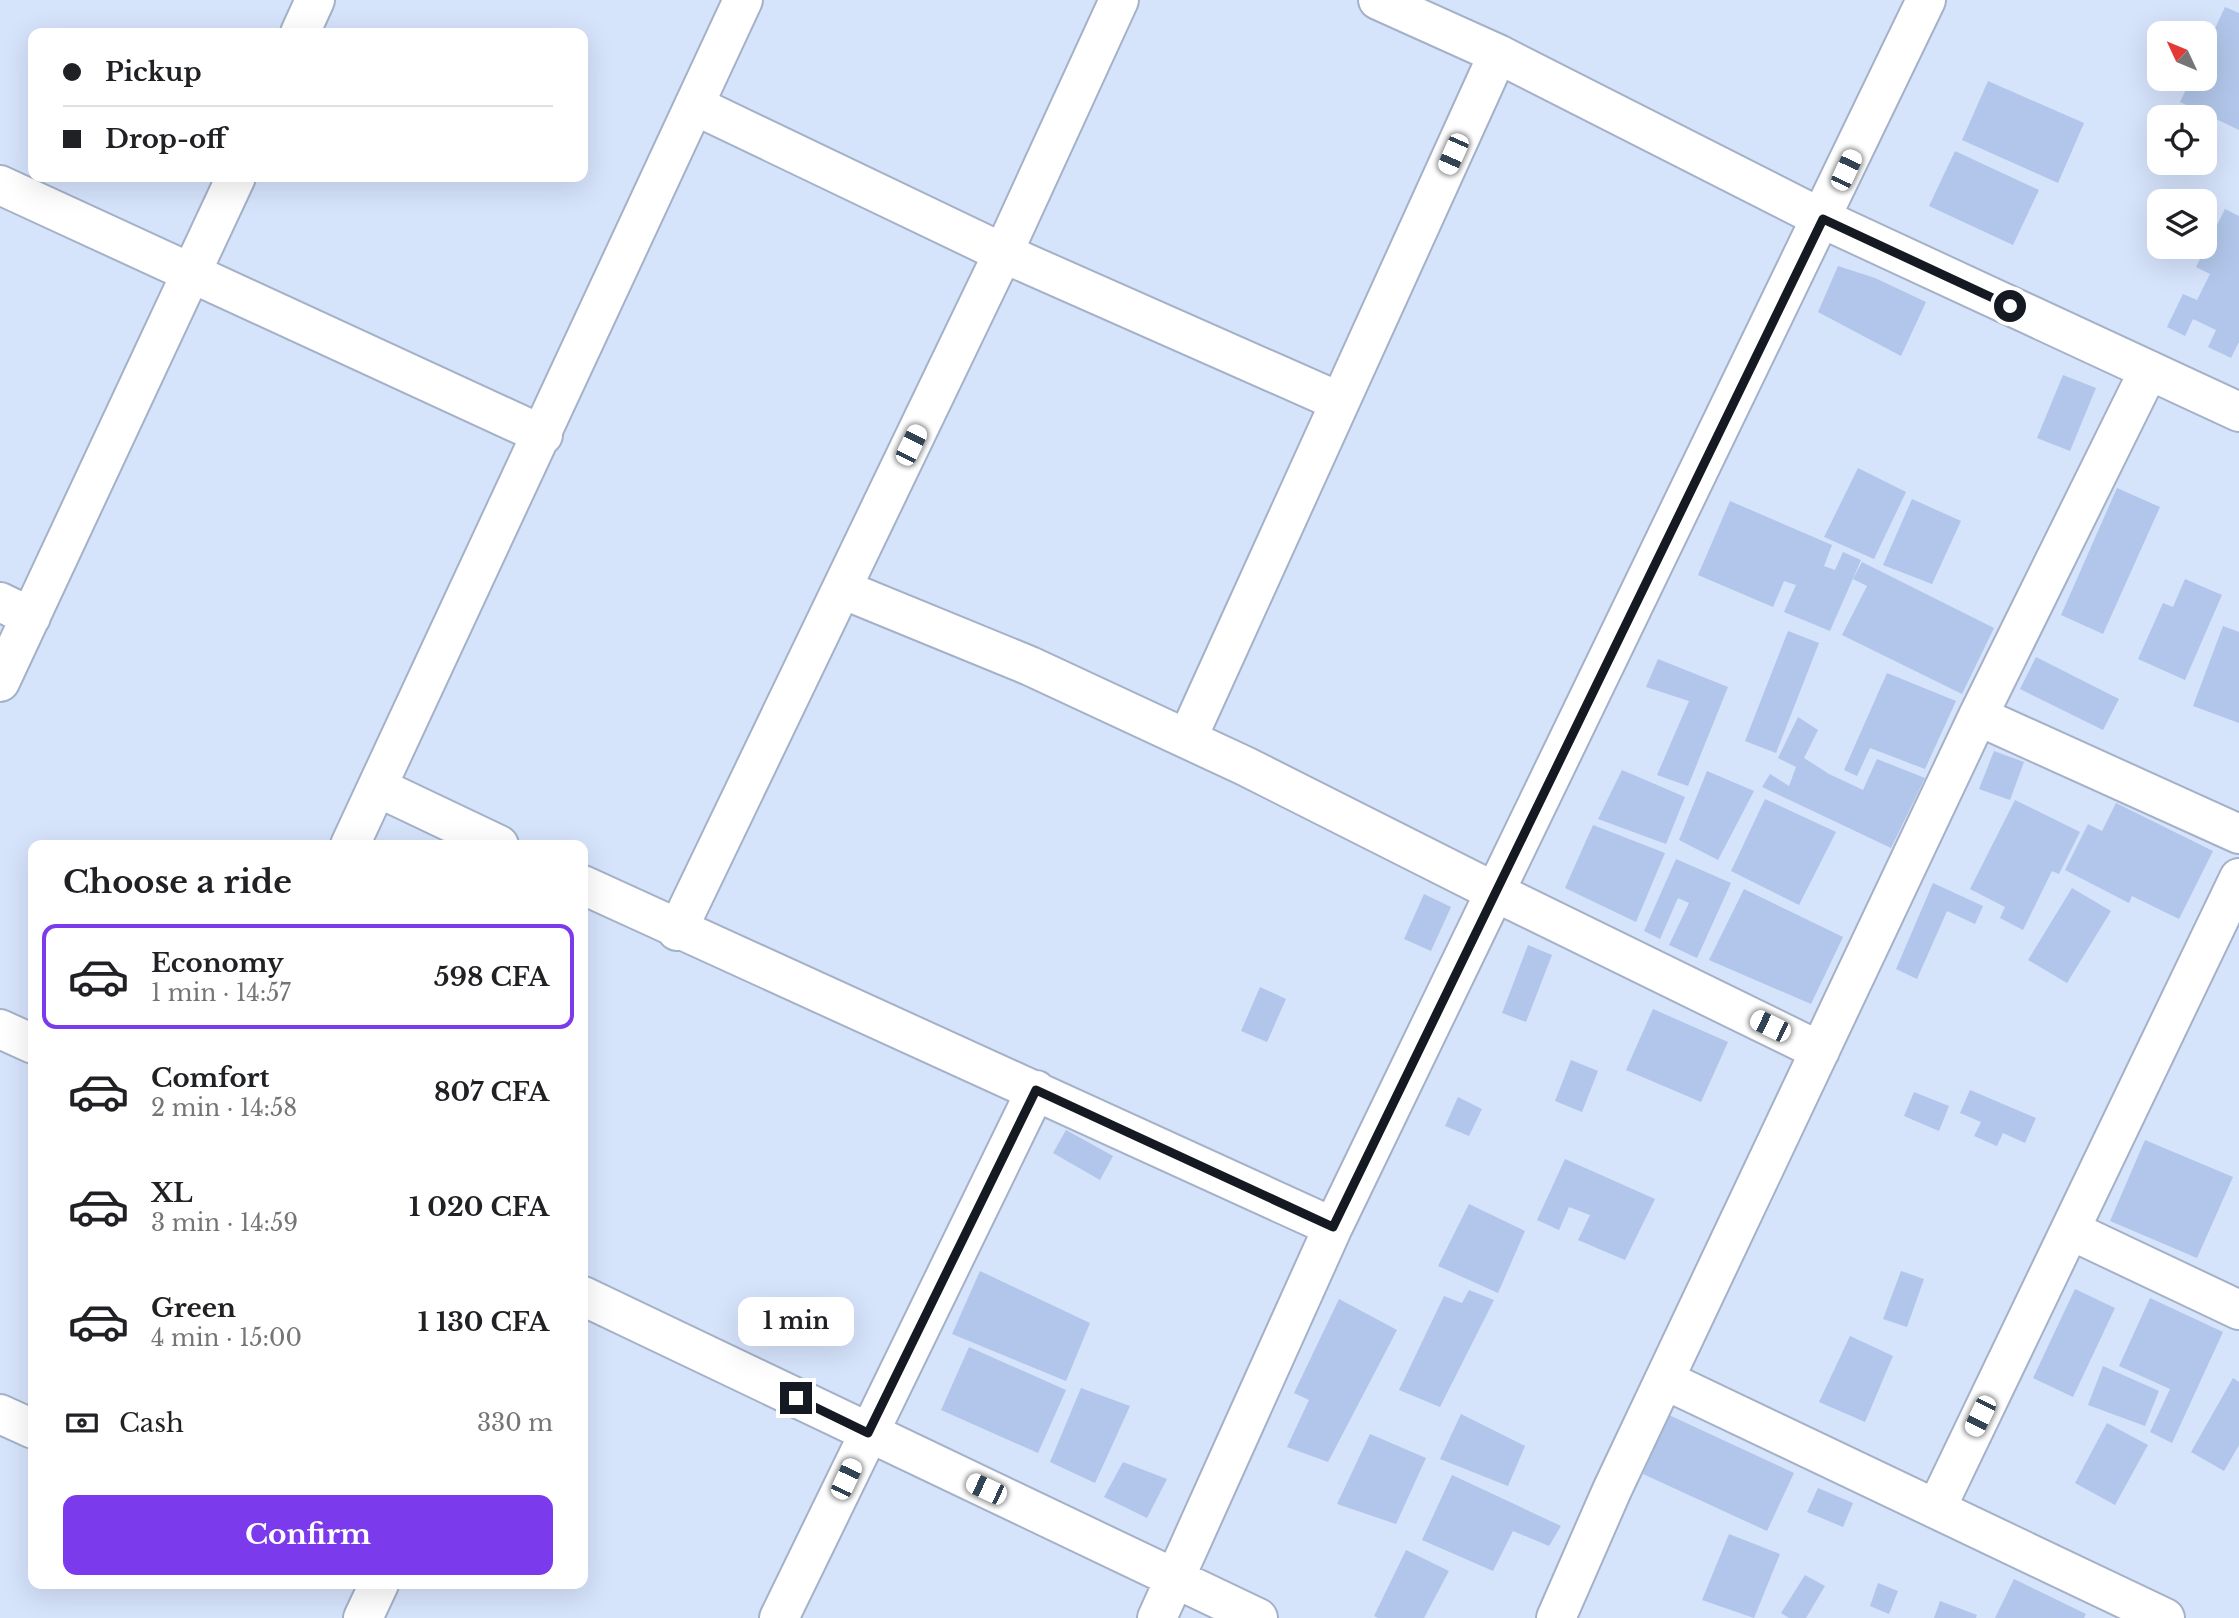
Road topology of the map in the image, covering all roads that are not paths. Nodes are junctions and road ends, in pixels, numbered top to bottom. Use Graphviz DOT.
graph roads {
  1 [pos="315,0"];
  2 [pos="743,0"];
  3 [pos="1119,0"];
  4 [pos="1378,0"];
  5 [pos="1926,0"];
  6 [pos="302,28"];
  7 [pos="1498,54"];
  8 [pos="694,105"];
  9 [pos="234,182"];
  10 [pos="0,185"];
  11 [pos="1823,219"];
  12 [pos="1003,253"];
  13 [pos="193,274"];
  14 [pos="2149,370"];
  15 [pos="1340,402"];
  16 [pos="2239,412"];
  17 [pos="543,435"];
  18 [pos="842,589"];
  19 [pos="15,609"];
  20 [pos="0,682"];
  21 [pos="1979,716"];
  22 [pos="1188,739"];
  23 [pos="377,787"];
  24 [pos="2239,834"];
  25 [pos="352,840"];
  26 [pos="488,840"];
  27 [pos="2239,878"];
  28 [pos="588,887"];
  29 [pos="1497,894"];
  30 [pos="677,931"];
  31 [pos="0,1030"];
  32 [pos="28,1042"];
  33 [pos="1820,1051"];
  34 [pos="1036,1090"];
  35 [pos="1333,1227"];
  36 [pos="2070,1230"];
  37 [pos="588,1298"];
  38 [pos="2239,1310"];
  39 [pos="1665,1380"];
  40 [pos="0,1413"];
  41 [pos="28,1427"];
  42 [pos="868,1433"];
  43 [pos="1936,1509"];
  44 [pos="1175,1579"];
  45 [pos="779,1618"];
  46 [pos="1157,1618"];
  47 [pos="1258,1618"];
  48 [pos="1556,1618"];
  49 [pos="2165,1618"];
  1 -- 6 [label="street"];
  2 -- 8 [label="street"];
  3 -- 12 [label="street"];
  4 -- 7 [label="street"];
  5 -- 11 [label="street"];
  7 -- 11 [label="street"];
  7 -- 15 [label="street"];
  8 -- 12 [label="street"];
  8 -- 17 [label="street"];
  9 -- 13 [label="street"];
  10 -- 13 [label="street"];
  11 -- 14 [label="street"];
  11 -- 29 [label="street"];
  12 -- 15 [label="street"];
  12 -- 18 [label="street"];
  13 -- 17 [label="street"];
  13 -- 19 [label="street"];
  14 -- 16 [label="street"];
  14 -- 21 [label="street"];
  15 -- 22 [label="street"];
  17 -- 23 [label="street"];
  18 -- 22 [label="street"];
  18 -- 30 [label="street"];
  19 -- 20 [label="street"];
  21 -- 24 [label="street"];
  21 -- 33 [label="street"];
  22 -- 29 [label="street"];
  23 -- 25 [label="street"];
  23 -- 26 [label="street"];
  27 -- 36 [label="street"];
  28 -- 30 [label="street"];
  29 -- 33 [label="street"];
  29 -- 35 [label="street"];
  30 -- 34 [label="street"];
  31 -- 32 [label="street"];
  33 -- 39 [label="street"];
  34 -- 35 [label="street"];
  34 -- 42 [label="street"];
  35 -- 44 [label="street"];
  36 -- 38 [label="street"];
  36 -- 43 [label="street"];
  37 -- 42 [label="street"];
  39 -- 43 [label="street"];
  39 -- 48 [label="street"];
  40 -- 41 [label="street"];
  42 -- 44 [label="street"];
  42 -- 45 [label="street"];
  43 -- 49 [label="street"];
  44 -- 46 [label="street"];
  44 -- 47 [label="street"];
}
